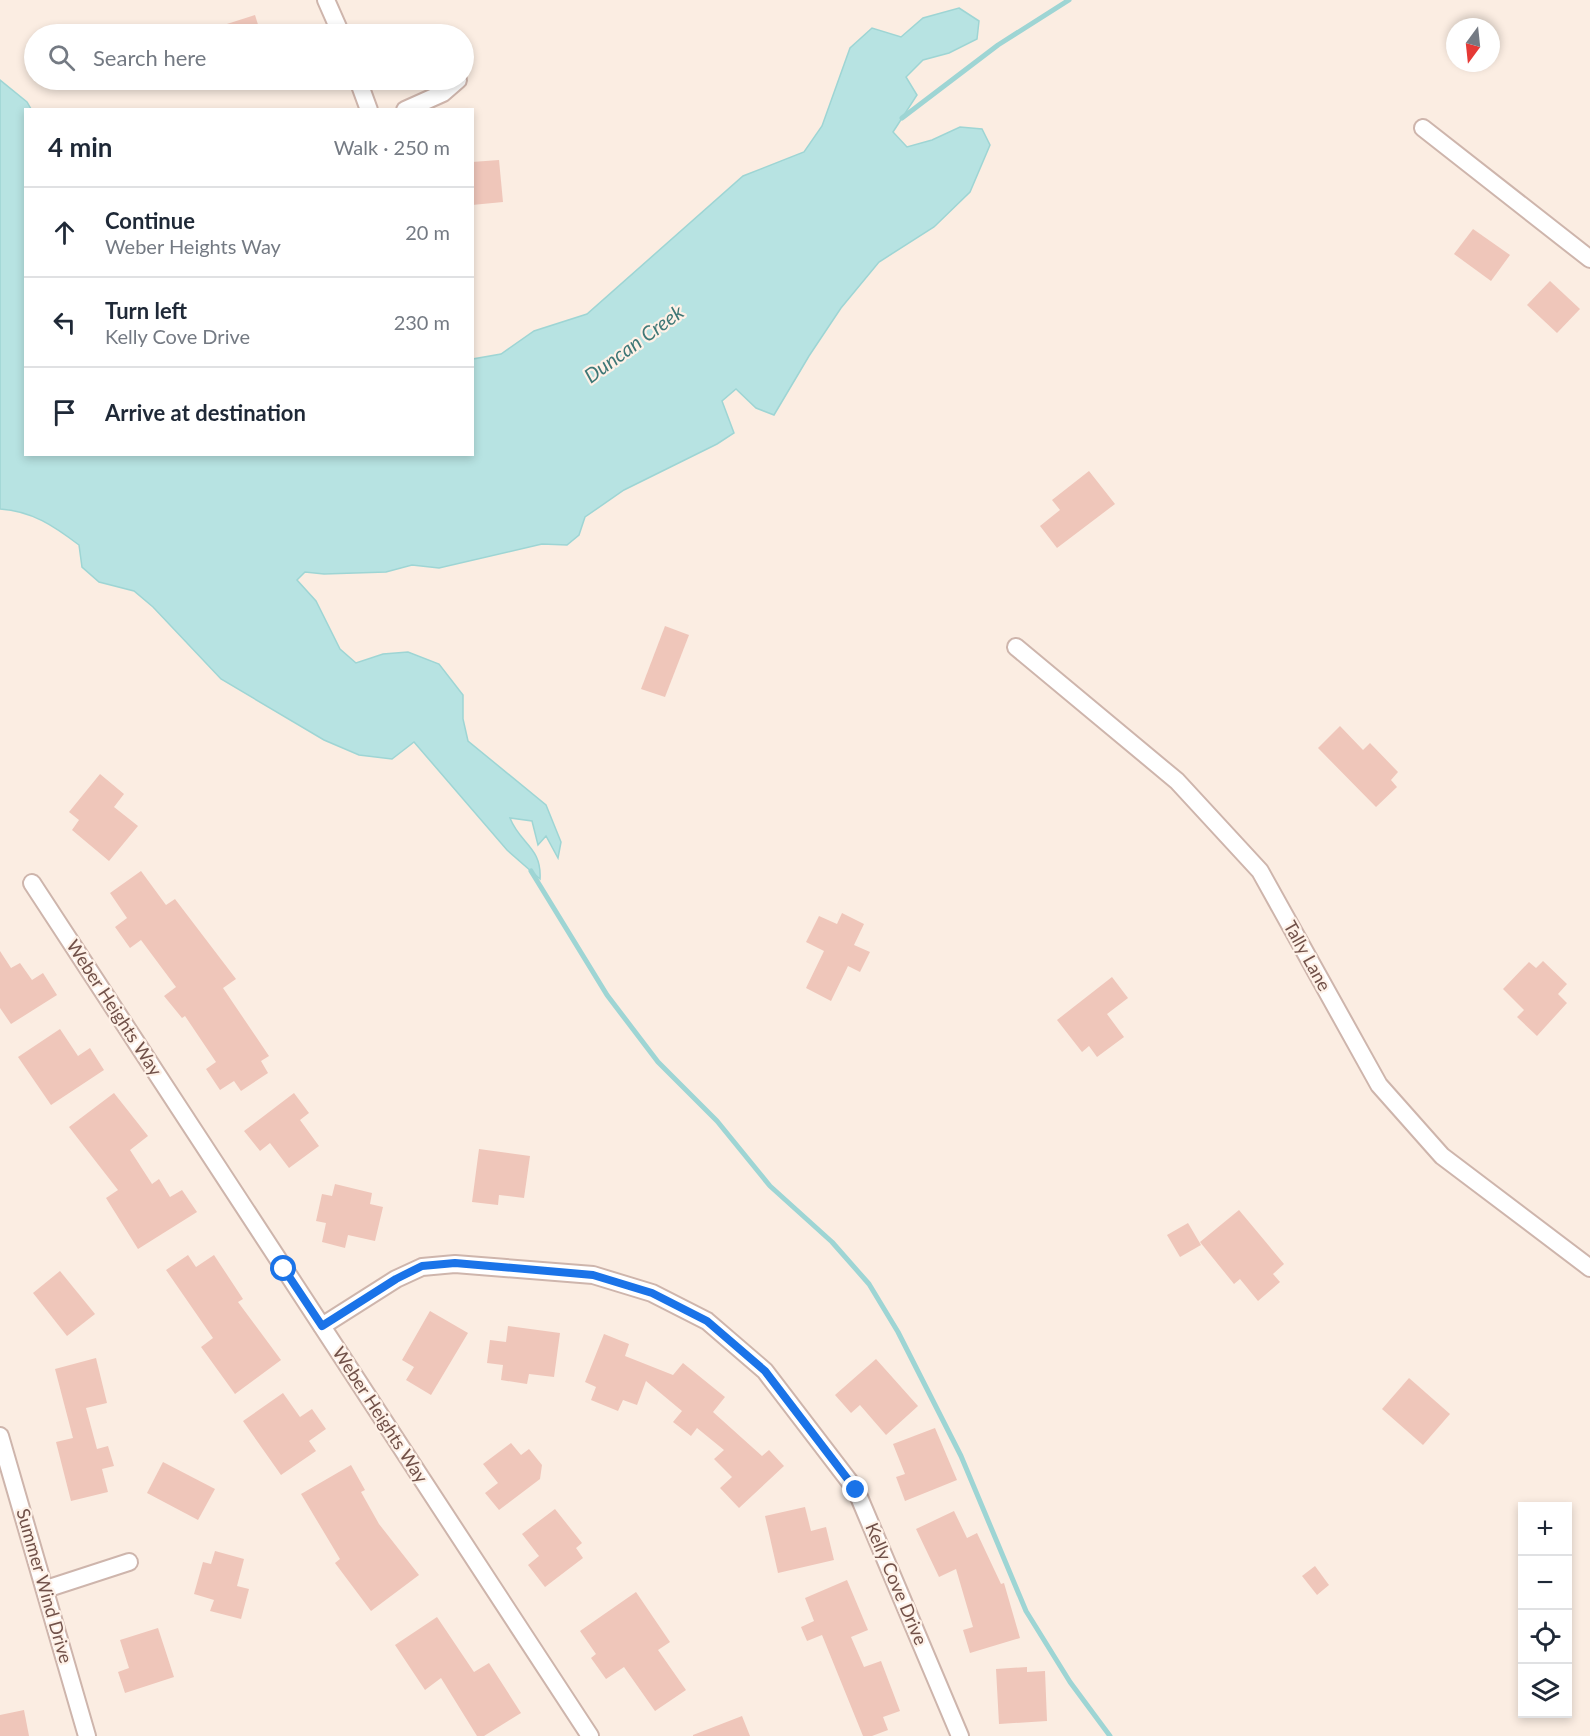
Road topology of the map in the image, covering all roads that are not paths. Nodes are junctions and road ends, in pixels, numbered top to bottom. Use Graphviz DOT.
graph roads {
  1 [pos="326,0"];
  2 [pos="337,24"];
  3 [pos="362,90"];
  4 [pos="447,90"];
  5 [pos="368,108"];
  6 [pos="409,108"];
  7 [pos="1423,128"];
  8 [pos="1590,259"];
  9 [pos="1016,647"];
  10 [pos="32,883"];
  11 [pos="1590,1268"];
  12 [pos="322,1326"];
  13 [pos="0,1436"];
  14 [pos="129,1562"];
  15 [pos="46,1589"];
  16 [pos="87,1736"];
  17 [pos="590,1736"];
  18 [pos="960,1736"];
  1 -- 2 [label="street"];
  3 -- 5 [label="street"];
  4 -- 6 [label="street"];
  7 -- 8 [label="street"];
  9 -- 11 [label="street, Tally Lane"];
  10 -- 12 [label="street, Weber Heights Way"];
  12 -- 17 [label="street, Weber Heights Way"];
  12 -- 18 [label="street, Kelly Cove Drive"];
  13 -- 15 [label="street, Summer Wind Drive"];
  14 -- 15 [label="street"];
  15 -- 16 [label="street, Summer Wind Drive"];
}
